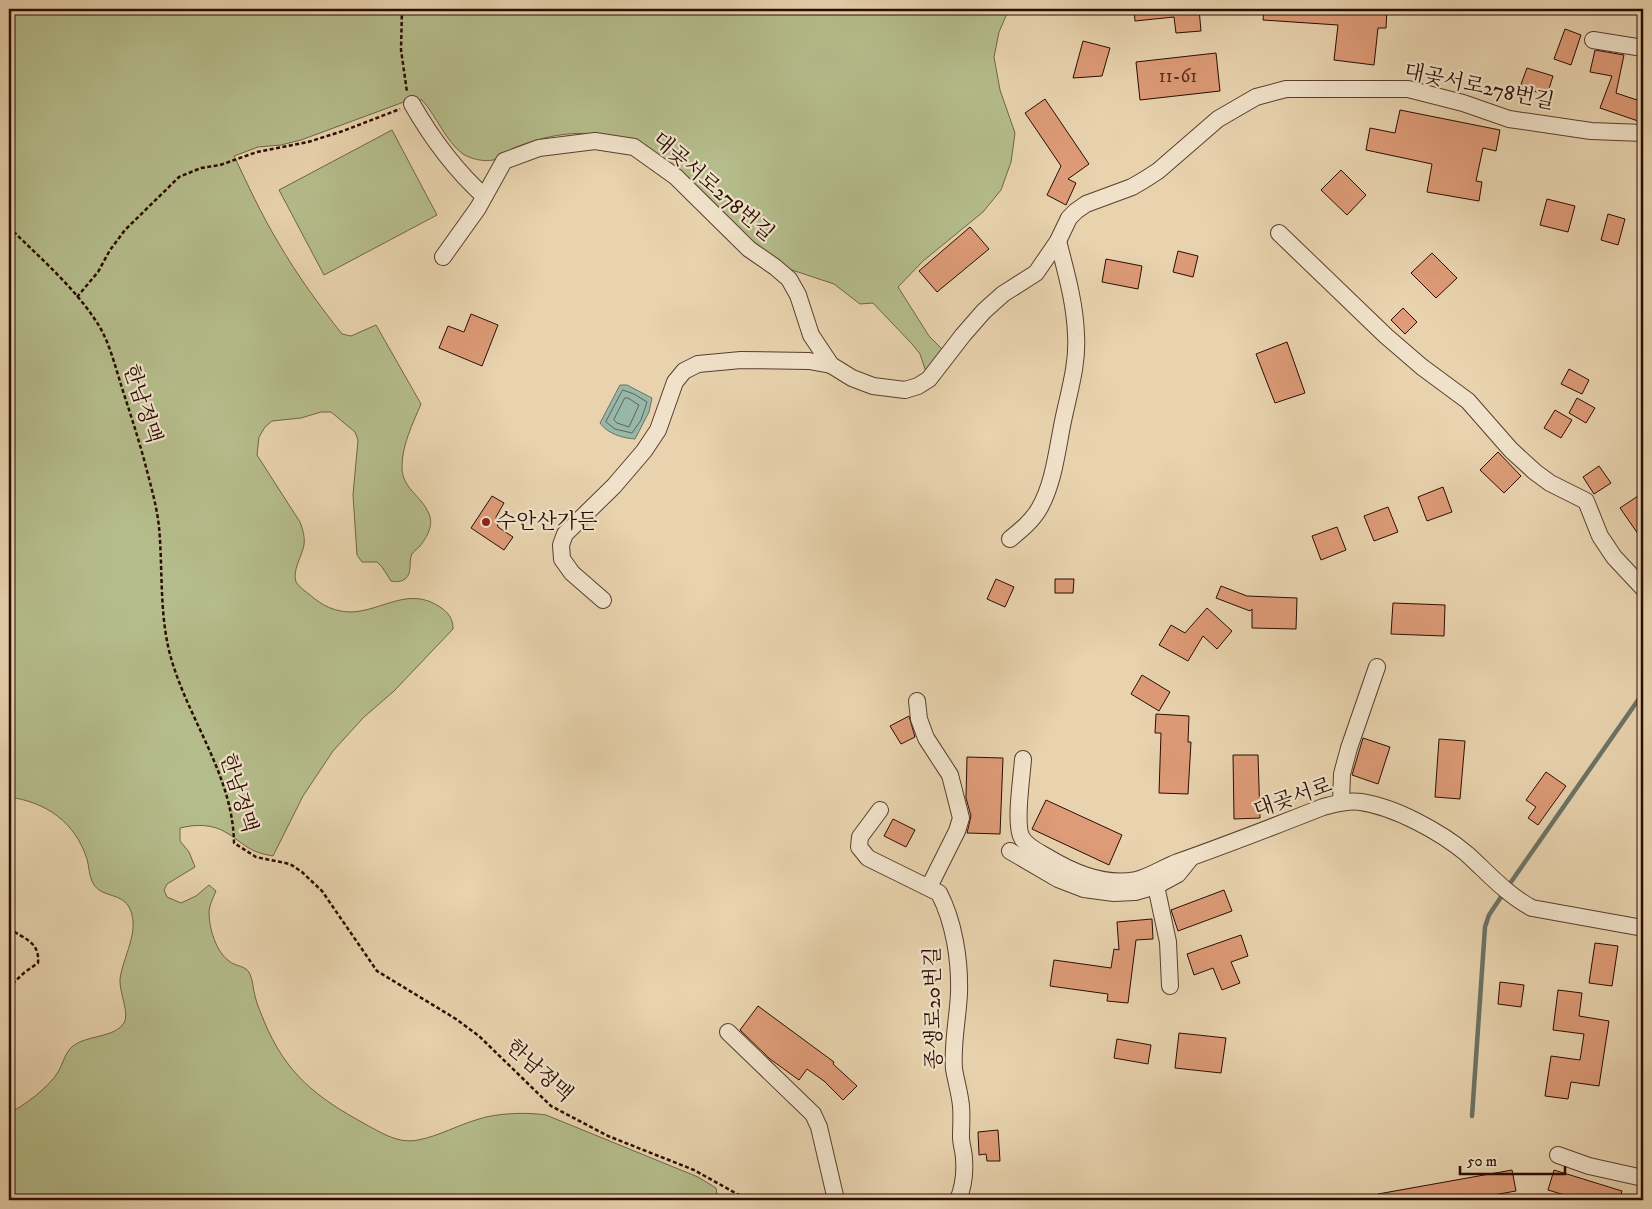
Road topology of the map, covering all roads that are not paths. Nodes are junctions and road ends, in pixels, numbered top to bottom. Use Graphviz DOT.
graph roads {
  1 [pos="1593,40"];
  2 [pos="1643,48"];
  3 [pos="412,104"];
  4 [pos="1643,132"];
  5 [pos="484,196"];
  6 [pos="1279,233"];
  7 [pos="1058,241"];
  8 [pos="443,257"];
  9 [pos="832,365"];
  10 [pos="1010,539"];
  11 [pos="1643,588"];
  12 [pos="603,600"];
  13 [pos="1377,667"];
  14 [pos="917,701"];
  15 [pos="1023,759"];
  16 [pos="1341,802"];
  17 [pos="880,810"];
  18 [pos="1010,850"];
  19 [pos="1191,857"];
  20 [pos="929,886"];
  21 [pos="1156,886"];
  22 [pos="1643,928"];
  23 [pos="1170,986"];
  24 [pos="728,1032"];
  25 [pos="1558,1155"];
  26 [pos="1643,1178"];
  27 [pos="836,1200"];
  28 [pos="958,1200"];
  1 -- 2 [label="lane"];
  3 -- 5 [label="lane"];
  4 -- 7 [label="lane, 대곶서로278번길"];
  5 -- 8 [label="lane, 대곶서로278번길"];
  5 -- 9 [label="lane, 대곶서로278번길"];
  6 -- 11 [label="lane"];
  7 -- 9 [label="lane, 대곶서로278번길"];
  7 -- 10 [label="lane"];
  9 -- 12 [label="lane, 대곶서로278번길"];
  13 -- 16 [label="lane"];
  14 -- 20 [label="lane"];
  15 -- 19 [label="lane, 대곶서로"];
  16 -- 19 [label="lane, 대곶서로"];
  16 -- 22 [label="lane, 대곶서로"];
  17 -- 20 [label="lane, 종생로20번길"];
  18 -- 21 [label="lane"];
  19 -- 21 [label="lane"];
  20 -- 28 [label="lane, 종생로20번길"];
  21 -- 23 [label="lane"];
  24 -- 27 [label="lane"];
  25 -- 26 [label="lane"];
}
